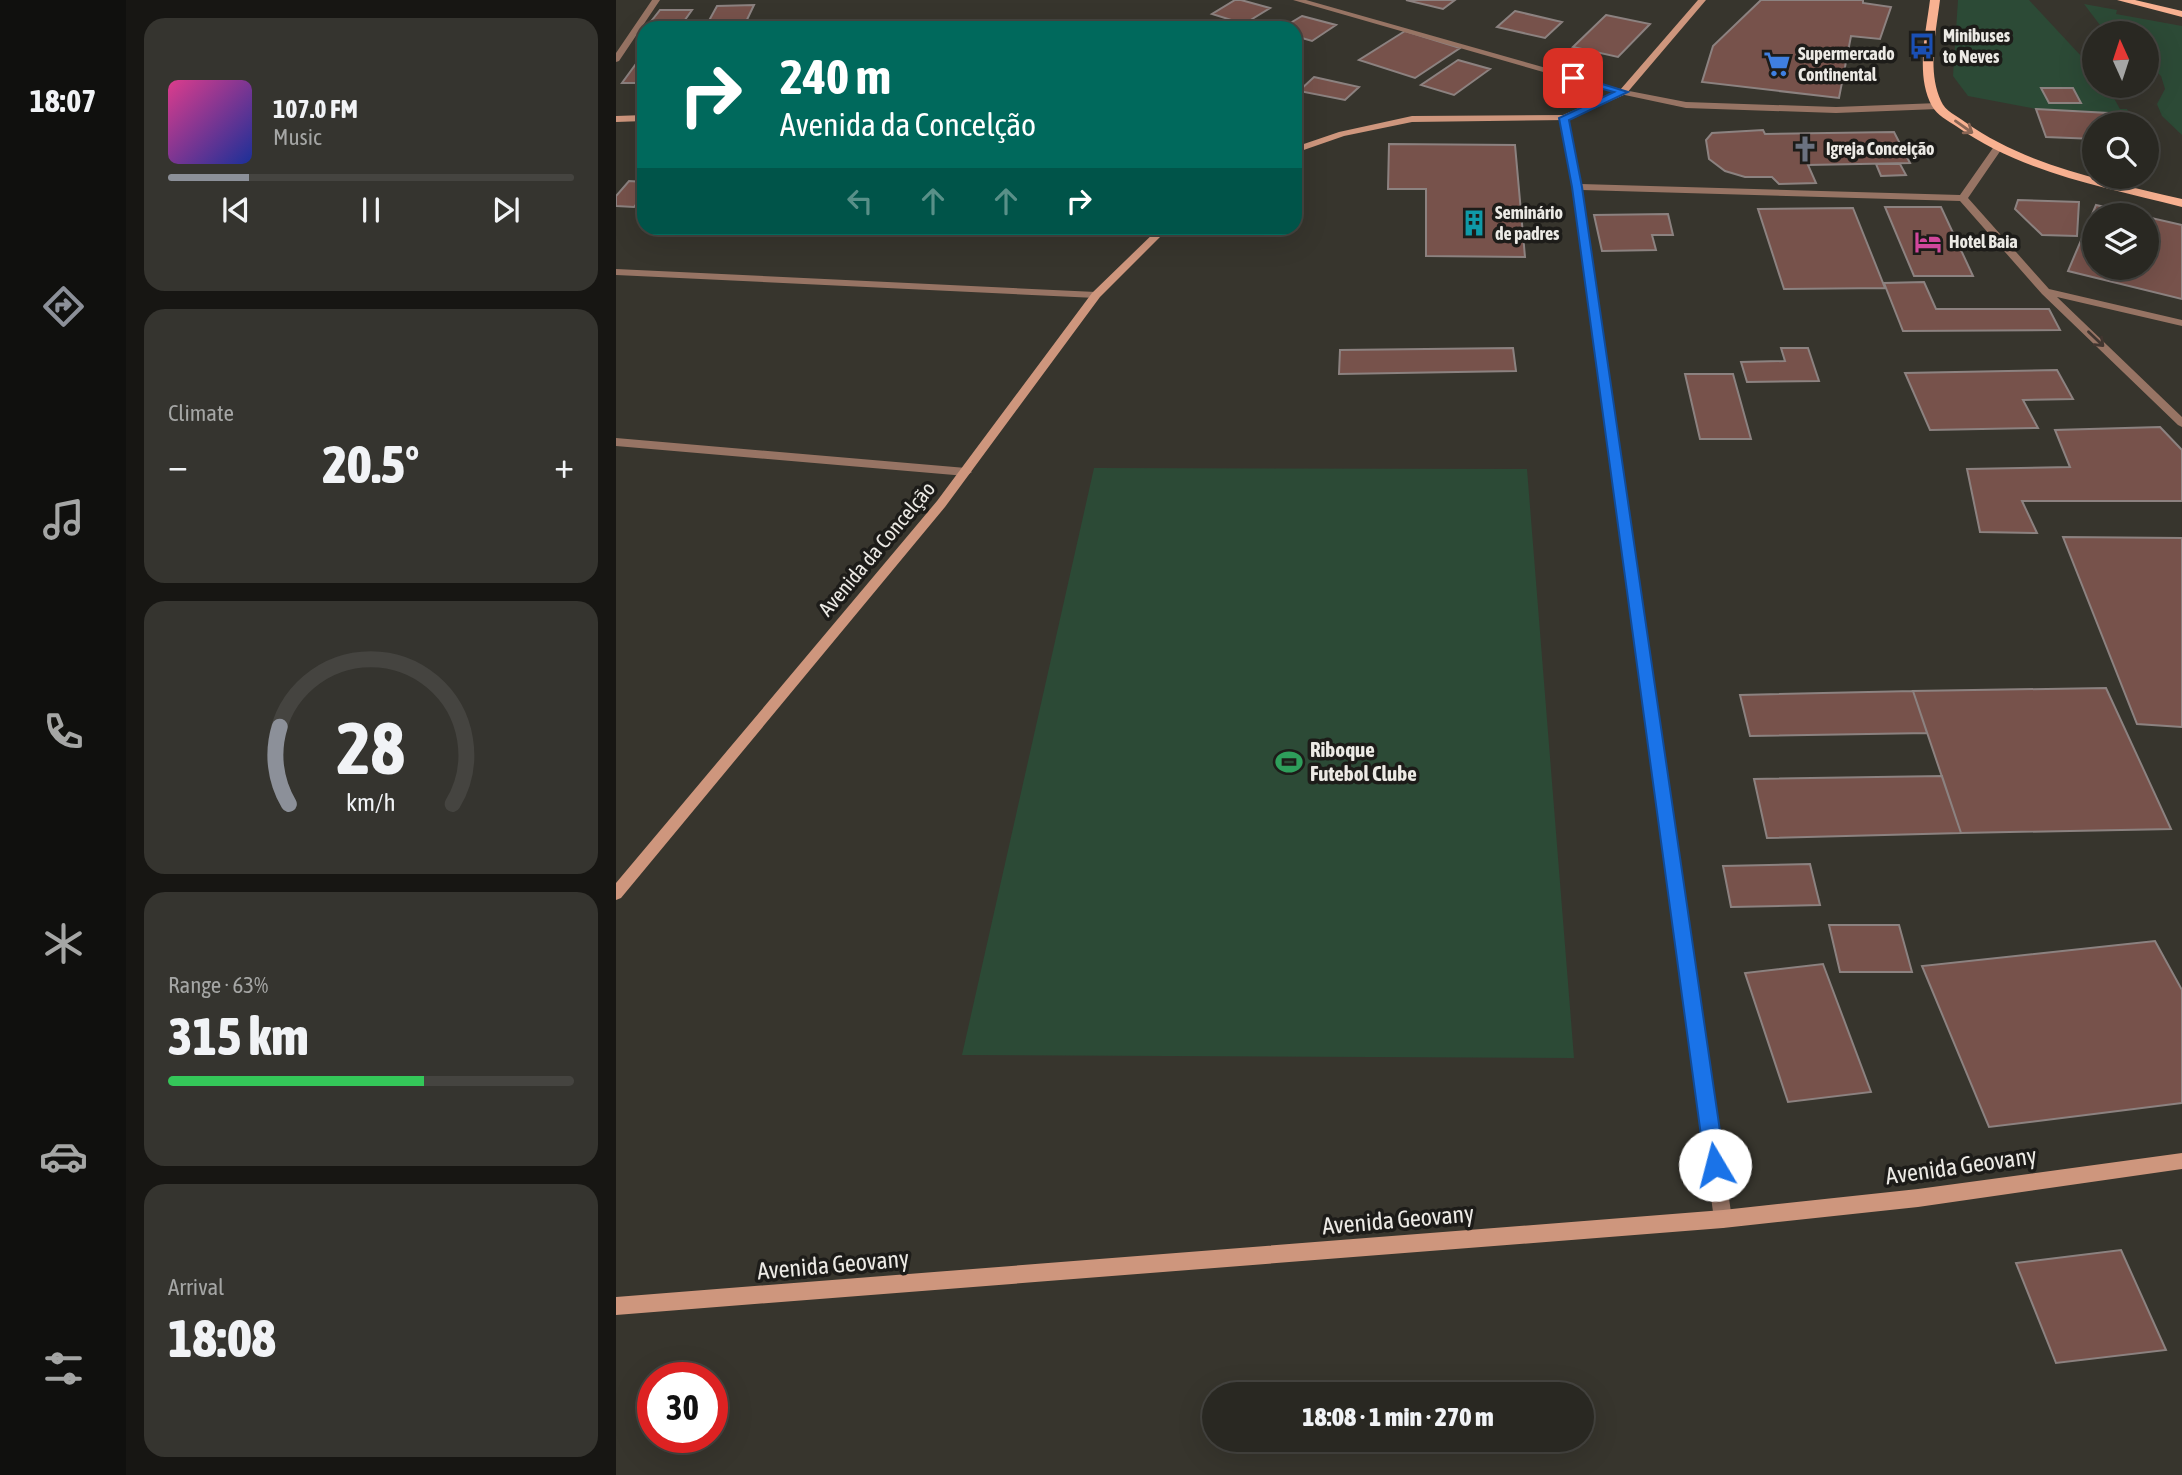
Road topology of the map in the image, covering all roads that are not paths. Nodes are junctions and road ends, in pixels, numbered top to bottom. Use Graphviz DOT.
graph roads {
  1 [pos="656,0"];
  2 [pos="1297,0"];
  3 [pos="1702,0"];
  4 [pos="1935,0"];
  5 [pos="2122,0"];
  6 [pos="2182,13"];
  7 [pos="642,21"];
  8 [pos="637,28"];
  9 [pos="616,59"];
  10 [pos="1623,92"];
  11 [pos="1938,106"];
  12 [pos="637,118"];
  13 [pos="1564,118"];
  14 [pos="616,119"];
  15 [pos="1302,147"];
  16 [pos="1998,147"];
  17 [pos="1577,187"];
  18 [pos="1963,198"];
  19 [pos="2182,203"];
  20 [pos="1157,235"];
  21 [pos="616,272"];
  22 [pos="2046,292"];
  23 [pos="1096,295"];
  24 [pos="2182,323"];
  25 [pos="2182,423"];
  26 [pos="616,442"];
  27 [pos="966,472"];
  28 [pos="616,894"];
  29 [pos="2182,1161"];
  30 [pos="1723,1219"];
  31 [pos="616,1306"];
  1 -- 7 [label="street"];
  2 -- 10 [label="street"];
  3 -- 10 [label="main road"];
  4 -- 11 [label="main road"];
  5 -- 6 [label="main road"];
  8 -- 9 [label="street"];
  10 -- 11 [label="street"];
  10 -- 13 [label="main road"];
  11 -- 16 [label="main road, one-way"];
  12 -- 14 [label="main road"];
  13 -- 15 [label="main road"];
  13 -- 17 [label="street"];
  16 -- 18 [label="street"];
  16 -- 19 [label="main road"];
  17 -- 18 [label="street"];
  17 -- 30 [label="street"];
  18 -- 22 [label="street"];
  20 -- 23 [label="main road, Avenida da Concelção"];
  21 -- 23 [label="street"];
  22 -- 24 [label="street"];
  22 -- 25 [label="street, one-way"];
  23 -- 27 [label="main road, Avenida da Concelção"];
  26 -- 27 [label="street"];
  27 -- 28 [label="main road, Avenida da Concelção"];
  29 -- 30 [label="main road, Avenida Geovany"];
  30 -- 31 [label="main road, Avenida Geovany"];
}
